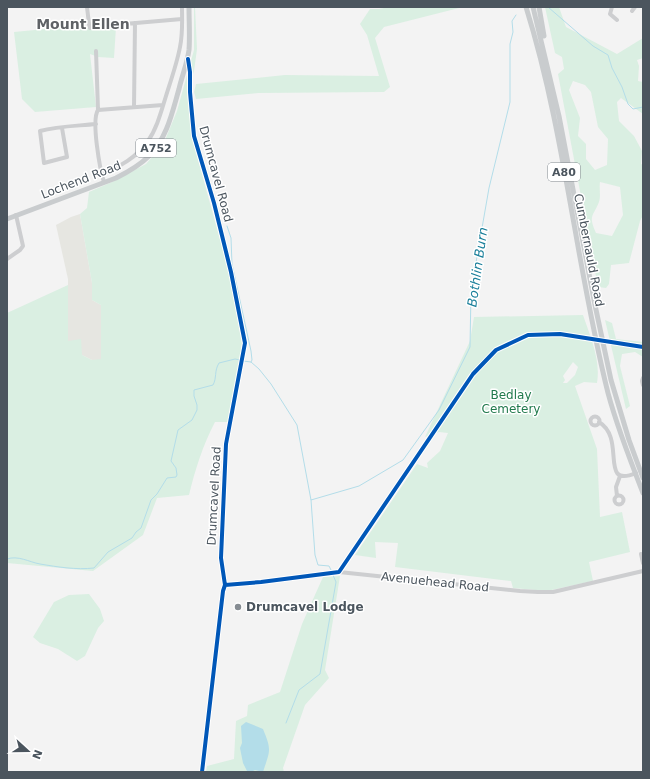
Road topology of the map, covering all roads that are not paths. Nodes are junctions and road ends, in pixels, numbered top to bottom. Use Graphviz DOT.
graph roads {
  1 [pos="87,7"];
  2 [pos="526,7"];
  3 [pos="533,7"];
  4 [pos="539,7"];
  5 [pos="612,7"];
  6 [pos="635,7"];
  7 [pos="182,9"];
  8 [pos="189,9"];
  9 [pos="632,11"];
  10 [pos="182,19"];
  11 [pos="617,20"];
  12 [pos="134,23"];
  13 [pos="189,27"];
  14 [pos="182,28"];
  15 [pos="96,51"];
  16 [pos="188,59"];
  17 [pos="546,61"];
  18 [pos="163,105"];
  19 [pos="134,107"];
  20 [pos="98,110"];
  21 [pos="96,124"];
  22 [pos="62,128"];
  23 [pos="101,173"];
  24 [pos="104,182"];
  25 [pos="16,215"];
  26 [pos="7,218"];
  27 [pos="7,259"];
  28 [pos="643,378"];
  29 [pos="643,385"];
  30 [pos="599,422"];
  31 [pos="638,472"];
  32 [pos="620,476"];
  33 [pos="643,478"];
  34 [pos="643,493"];
  35 [pos="617,496"];
  36 [pos="641,554"];
  37 [pos="643,563"];
  38 [pos="643,571"];
  39 [pos="225,585"];
  40 [pos="202,772"];
  1 -- 12 [label="street"];
  2 -- 31 [label="main road, Cumbernauld Road / A80"];
  3 -- 17 [label="main road, Cumbernauld Road / A80"];
  4 -- 17 [label="main road, Cumbernauld Road"];
  5 -- 11 [label="street"];
  6 -- 9 [label="street"];
  7 -- 8 [label="street"];
  7 -- 10 [label="street"];
  8 -- 13 [label="main road, Drumcavel Road / A752"];
  10 -- 12 [label="street"];
  10 -- 14 [label="street"];
  12 -- 19 [label="street"];
  13 -- 14 [label="street"];
  13 -- 16 [label="main road, Drumcavel Road / A752"];
  14 -- 18 [label="street"];
  15 -- 20 [label="street"];
  16 -- 24 [label="main road, Lochend Road / A752"];
  16 -- 39 [label="street, Drumcavel Road"];
  17 -- 31 [label="main road, Cumbernauld Road / A80"];
  18 -- 19 [label="street"];
  18 -- 23 [label="street"];
  19 -- 20 [label="street"];
  20 -- 21 [label="street"];
  21 -- 22 [label="street"];
  21 -- 23 [label="street"];
  22 -- 22 [label="street"];
  23 -- 24 [label="street"];
  24 -- 25 [label="main road, Lochend Road / A752"];
  25 -- 26 [label="main road, Lochend Road / A752"];
  25 -- 27 [label="street"];
  28 -- 29 [label="street"];
  30 -- 32 [label="street"];
  31 -- 32 [label="street"];
  31 -- 33 [label="main road, Cumbernauld Road / A80"];
  31 -- 34 [label="main road, Cumbernauld Road / A80"];
  32 -- 35 [label="street"];
  36 -- 37 [label="street"];
  38 -- 39 [label="street, Avenuehead Road"];
  39 -- 40 [label="street, Drumcavel Road"];
}
